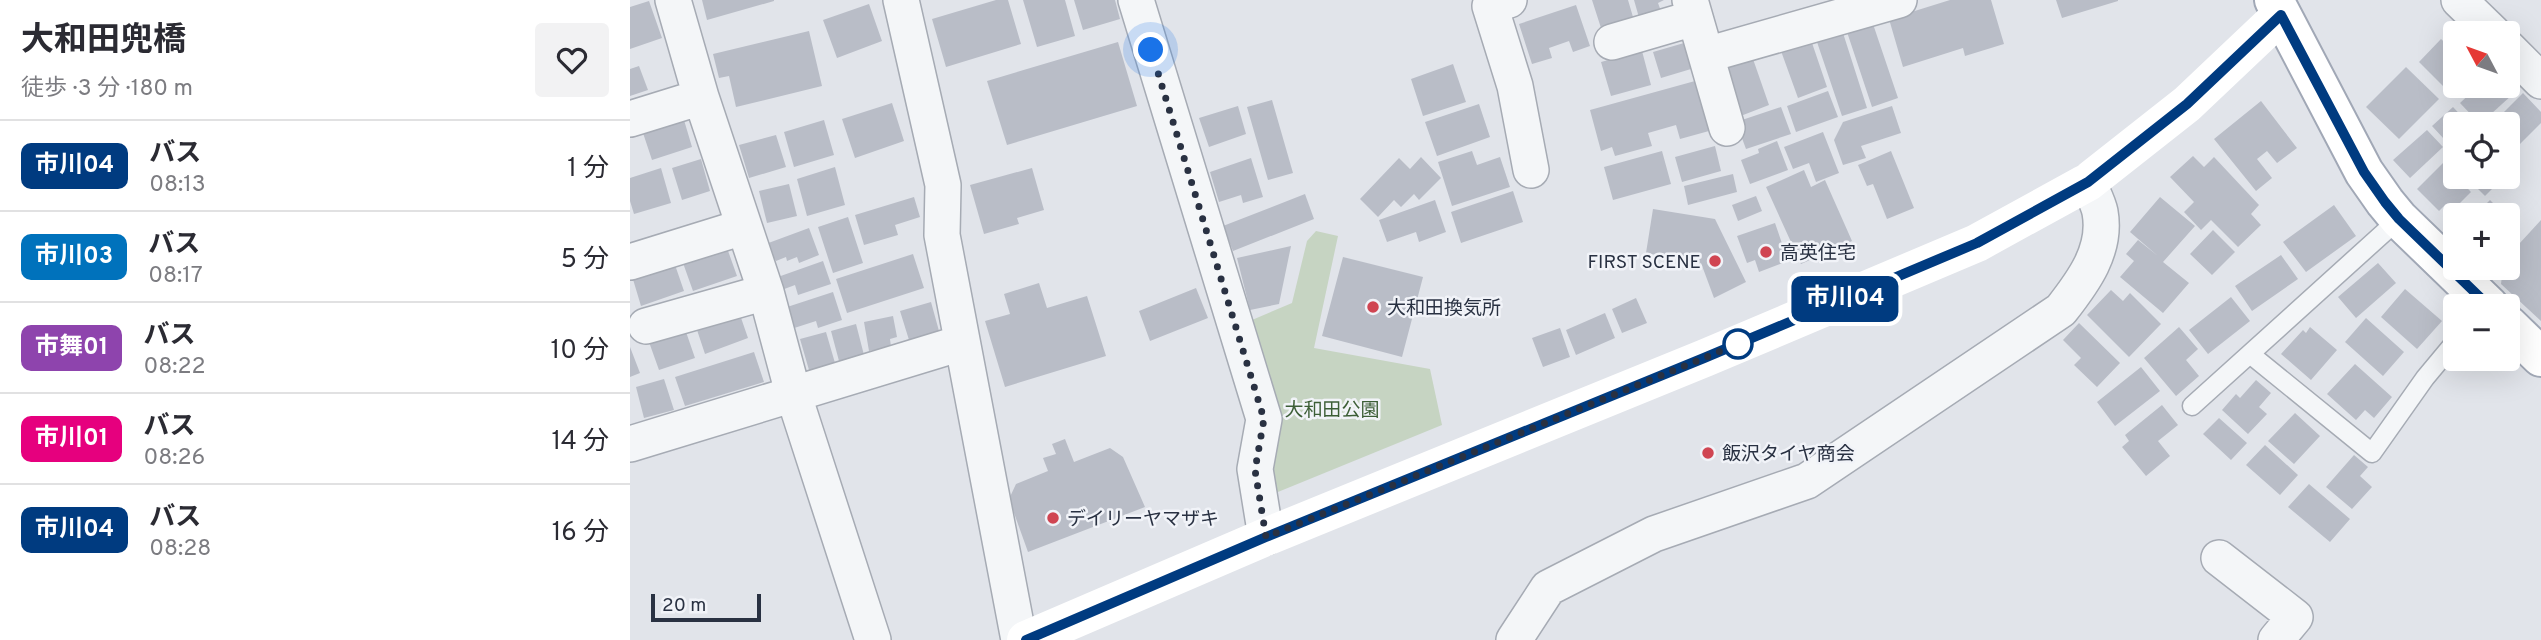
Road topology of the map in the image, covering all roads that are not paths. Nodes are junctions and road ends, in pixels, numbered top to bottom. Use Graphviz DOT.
graph roads {
  1 [pos="673,0"];
  2 [pos="901,0"];
  3 [pos="1136,0"];
  4 [pos="1509,0"];
  5 [pos="1899,0"];
  6 [pos="2459,0"];
  7 [pos="1861,5"];
  8 [pos="2284,5"];
  9 [pos="1692,9"];
  10 [pos="2481,21"];
  11 [pos="1612,42"];
  12 [pos="1706,55"];
  13 [pos="2520,60"];
  14 [pos="2541,81"];
  15 [pos="701,97"];
  16 [pos="630,119"];
  17 [pos="1727,128"];
  18 [pos="1531,170"];
  19 [pos="2088,182"];
  20 [pos="2399,219"];
  21 [pos="743,228"];
  22 [pos="630,262"];
  23 [pos="766,292"];
  24 [pos="2476,294"];
  25 [pos="646,326"];
  26 [pos="2520,337"];
  27 [pos="961,343"];
  28 [pos="2250,354"];
  29 [pos="2443,356"];
  30 [pos="2541,357"];
  31 [pos="793,393"];
  32 [pos="2192,406"];
  33 [pos="630,444"];
  34 [pos="1266,537"];
  35 [pos="2218,558"];
  36 [pos="873,640"];
  37 [pos="1019,640"];
  38 [pos="1026,640"];
  39 [pos="1514,640"];
  40 [pos="2276,640"];
  1 -- 15 [label="street"];
  2 -- 27 [label="street"];
  3 -- 34 [label="street"];
  4 -- 18 [label="street"];
  5 -- 7 [label="street"];
  6 -- 10 [label="street"];
  7 -- 12 [label="street"];
  8 -- 19 [label="main road"];
  8 -- 20 [label="main road"];
  9 -- 11 [label="street"];
  9 -- 12 [label="street"];
  12 -- 17 [label="street"];
  13 -- 14 [label="street"];
  15 -- 16 [label="street"];
  15 -- 21 [label="street"];
  19 -- 34 [label="main road"];
  19 -- 39 [label="street"];
  20 -- 24 [label="main road"];
  20 -- 28 [label="lane"];
  21 -- 22 [label="street"];
  21 -- 23 [label="street"];
  23 -- 25 [label="street"];
  23 -- 31 [label="street"];
  26 -- 30 [label="main road"];
  27 -- 31 [label="street"];
  27 -- 37 [label="street"];
  28 -- 29 [label="lane"];
  28 -- 32 [label="lane"];
  31 -- 33 [label="street"];
  31 -- 36 [label="street"];
  34 -- 38 [label="main road"];
  35 -- 40 [label="street"];
}
